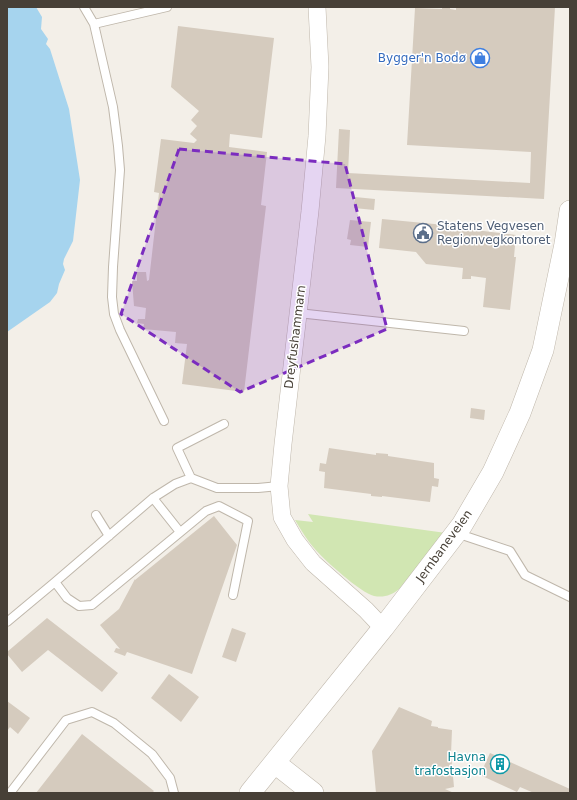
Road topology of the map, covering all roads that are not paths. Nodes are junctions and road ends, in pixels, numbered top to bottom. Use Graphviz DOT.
graph roads {
  1 [pos="84,7"];
  2 [pos="166,7"];
  3 [pos="317,7"];
  4 [pos="94,24"];
  5 [pos="570,211"];
  6 [pos="565,266"];
  7 [pos="298,313"];
  8 [pos="464,331"];
  9 [pos="164,421"];
  10 [pos="224,424"];
  11 [pos="191,478"];
  12 [pos="279,486"];
  13 [pos="153,498"];
  14 [pos="96,516"];
  15 [pos="180,532"];
  16 [pos="455,533"];
  17 [pos="109,536"];
  18 [pos="55,582"];
  19 [pos="233,595"];
  20 [pos="570,597"];
  21 [pos="7,622"];
  22 [pos="383,628"];
  23 [pos="275,763"];
  24 [pos="10,793"];
  25 [pos="174,793"];
  26 [pos="250,793"];
  27 [pos="313,793"];
  1 -- 4 [label="lane"];
  2 -- 4 [label="lane"];
  3 -- 7 [label="street, Dreyfushammarn"];
  4 -- 9 [label="lane"];
  5 -- 6 [label="street, Jernbaneveien"];
  6 -- 16 [label="street, Jernbaneveien"];
  7 -- 8 [label="lane"];
  7 -- 12 [label="street, Dreyfushammarn"];
  10 -- 11 [label="lane"];
  11 -- 12 [label="lane"];
  11 -- 13 [label="lane"];
  12 -- 22 [label="street, Dreyfushammarn"];
  13 -- 15 [label="lane"];
  13 -- 17 [label="lane"];
  14 -- 17 [label="lane"];
  15 -- 18 [label="lane"];
  15 -- 19 [label="lane"];
  16 -- 20 [label="lane"];
  16 -- 22 [label="street, Jernbaneveien"];
  17 -- 18 [label="lane"];
  18 -- 21 [label="lane"];
  22 -- 23 [label="street, Jernbaneveien"];
  23 -- 26 [label="street, Jernbaneveien"];
  23 -- 27 [label="street"];
  24 -- 25 [label="lane"];
}
